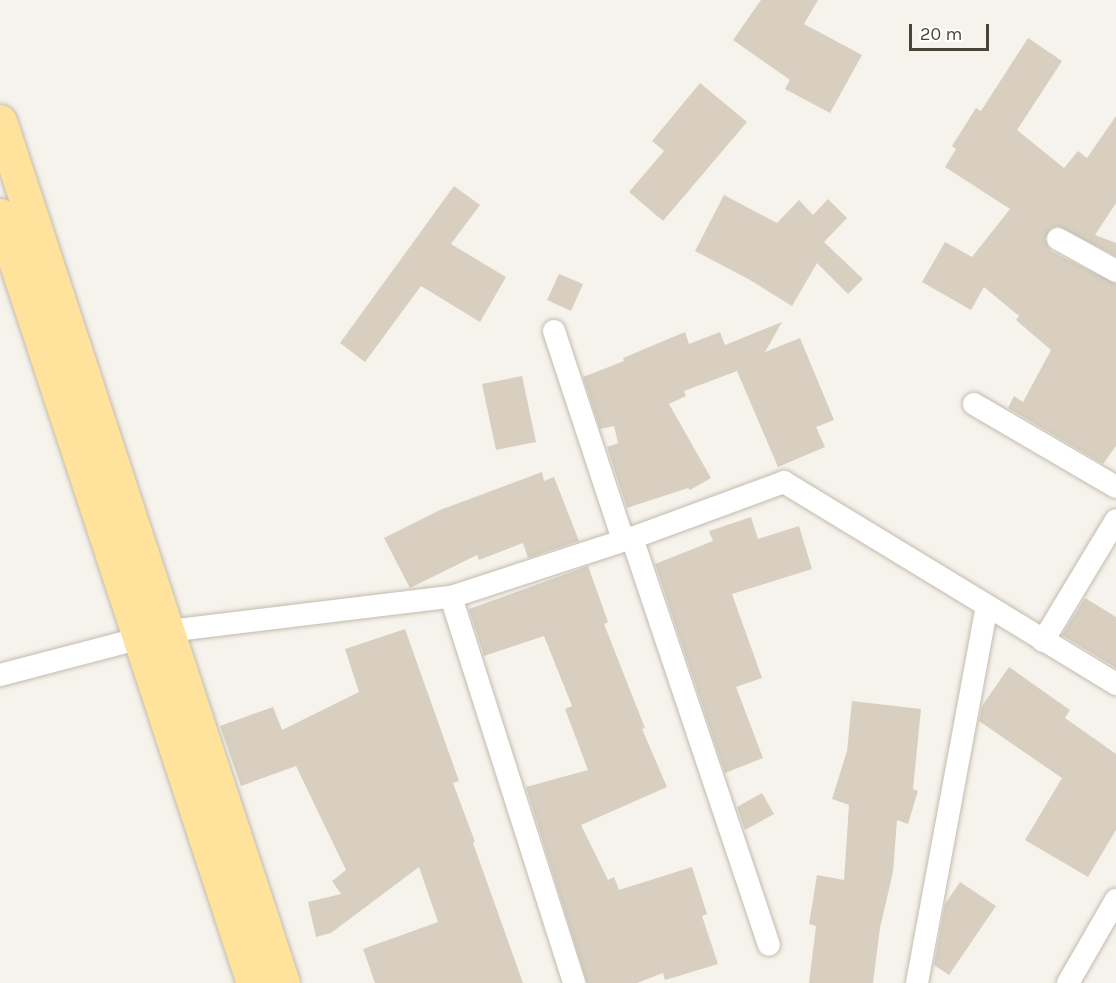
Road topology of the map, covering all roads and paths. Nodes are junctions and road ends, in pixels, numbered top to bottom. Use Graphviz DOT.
graph roads {
  1 [pos="0,121"];
  2 [pos="0,215"];
  3 [pos="1058,239"];
  4 [pos="1116,271"];
  5 [pos="554,331"];
  6 [pos="974,404"];
  7 [pos="1116,487"];
  8 [pos="1116,520"];
  9 [pos="628,539"];
  10 [pos="451,597"];
  11 [pos="987,606"];
  12 [pos="155,634"];
  13 [pos="1043,641"];
  14 [pos="0,675"];
  15 [pos="1116,684"];
  16 [pos="1116,900"];
  17 [pos="769,945"];
  18 [pos="253,983"];
  19 [pos="283,983"];
  20 [pos="573,983"];
  21 [pos="917,983"];
  22 [pos="1068,983"];
  1 -- 12 [label="main road"];
  2 -- 12 [label="main road"];
  3 -- 4 [label="street"];
  5 -- 9 [label="street"];
  6 -- 7 [label="street"];
  8 -- 13 [label="street"];
  9 -- 10 [label="street"];
  9 -- 11 [label="street"];
  9 -- 17 [label="street"];
  10 -- 12 [label="street"];
  10 -- 20 [label="street"];
  11 -- 13 [label="street"];
  11 -- 21 [label="street"];
  12 -- 14 [label="street"];
  12 -- 18 [label="main road"];
  12 -- 19 [label="main road"];
  13 -- 15 [label="street"];
  16 -- 22 [label="street"];
}
